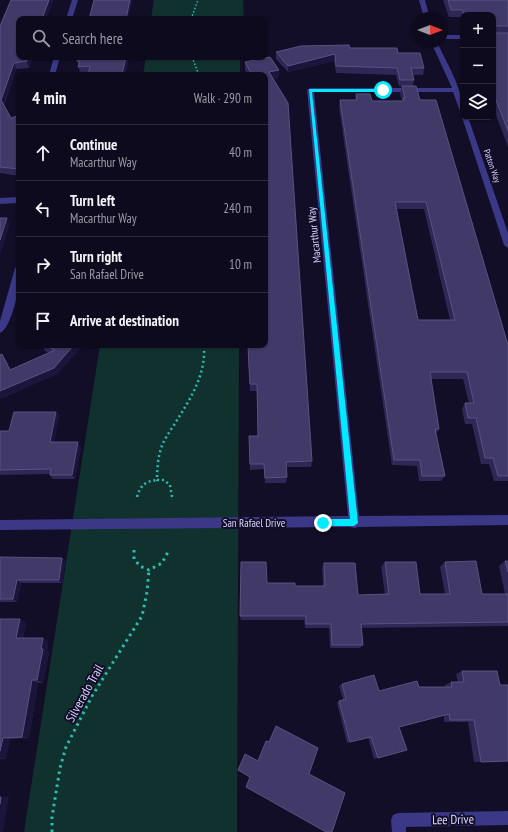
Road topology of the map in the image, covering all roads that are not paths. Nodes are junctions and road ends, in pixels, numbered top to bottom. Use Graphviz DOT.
graph roads {
  1 [pos="75,0"];
  2 [pos="422,0"];
  3 [pos="425,12"];
  4 [pos="70,16"];
  5 [pos="448,37"];
  6 [pos="460,37"];
  7 [pos="437,48"];
  8 [pos="56,60"];
  9 [pos="53,72"];
  10 [pos="456,90"];
  11 [pos="460,102"];
  12 [pos="466,120"];
  13 [pos="16,200"];
  14 [pos="0,201"];
  15 [pos="508,245"];
  16 [pos="16,280"];
  17 [pos="0,329"];
  18 [pos="508,520"];
  19 [pos="354,523"];
  20 [pos="0,525"];
  21 [pos="508,818"];
  22 [pos="398,826"];
  1 -- 4 [label="street"];
  2 -- 3 [label="street"];
  5 -- 6 [label="street"];
  7 -- 10 [label="street"];
  8 -- 9 [label="street"];
  10 -- 11 [label="street"];
  10 -- 19 [label="street, Macarthur Way"];
  12 -- 15 [label="street, Patton Way"];
  13 -- 14 [label="street"];
  16 -- 17 [label="street"];
  18 -- 19 [label="street, San Rafael Drive"];
  19 -- 20 [label="street, San Rafael Drive"];
  21 -- 22 [label="street, Lee Drive"];
}
